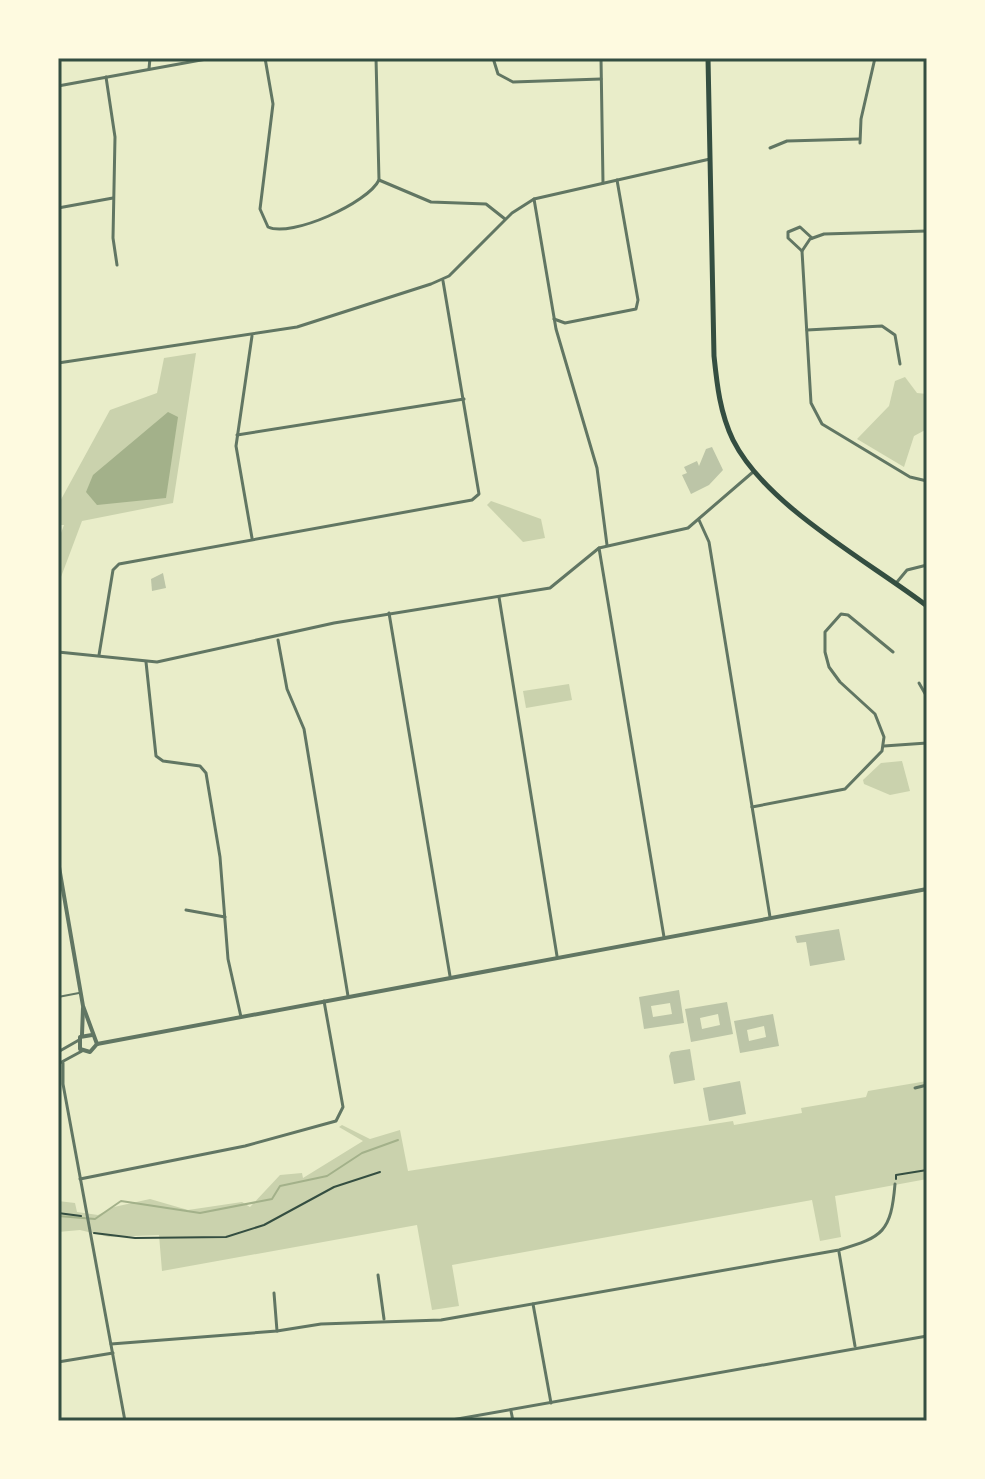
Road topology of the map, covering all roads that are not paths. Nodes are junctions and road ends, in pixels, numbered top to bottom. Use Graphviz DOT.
graph roads {
  1 [pos="150,58"];
  2 [pos="212,58"];
  3 [pos="265,58"];
  4 [pos="376,58"];
  5 [pos="493,58"];
  6 [pos="601,58"];
  7 [pos="708,58"];
  8 [pos="875,58"];
  9 [pos="149,69"];
  10 [pos="106,77"];
  11 [pos="601,79"];
  12 [pos="58,86"];
  13 [pos="770,148"];
  14 [pos="710,159"];
  15 [pos="379,180"];
  16 [pos="617,180"];
  17 [pos="603,183"];
  18 [pos="114,198"];
  19 [pos="534,199"];
  20 [pos="58,208"];
  21 [pos="505,219"];
  22 [pos="927,231"];
  23 [pos="812,238"];
  24 [pos="802,251"];
  25 [pos="117,265"];
  26 [pos="443,280"];
  27 [pos="554,319"];
  28 [pos="807,330"];
  29 [pos="252,335"];
  30 [pos="58,363"];
  31 [pos="900,364"];
  32 [pos="464,399"];
  33 [pos="237,435"];
  34 [pos="753,472"];
  35 [pos="927,481"];
  36 [pos="699,520"];
  37 [pos="252,538"];
  38 [pos="607,545"];
  39 [pos="599,548"];
  40 [pos="927,565"];
  41 [pos="896,583"];
  42 [pos="499,596"];
  43 [pos="927,606"];
  44 [pos="389,613"];
  45 [pos="277,638"];
  46 [pos="58,652"];
  47 [pos="893,652"];
  48 [pos="99,655"];
  49 [pos="146,662"];
  50 [pos="919,683"];
  51 [pos="927,697"];
  52 [pos="927,743"];
  53 [pos="883,746"];
  54 [pos="752,807"];
  55 [pos="58,861"];
  56 [pos="927,889"];
  57 [pos="186,910"];
  58 [pos="225,917"];
  59 [pos="770,917"];
  60 [pos="664,937"];
  61 [pos="557,956"];
  62 [pos="450,976"];
  63 [pos="80,993"];
  64 [pos="348,996"];
  65 [pos="58,997"];
  66 [pos="324,1001"];
  67 [pos="83,1006"];
  68 [pos="241,1017"];
  69 [pos="92,1035"];
  70 [pos="80,1038"];
  71 [pos="97,1044"];
  72 [pos="82,1051"];
  73 [pos="58,1052"];
  74 [pos="60,1064"];
  75 [pos="58,1074"];
  76 [pos="63,1084"];
  77 [pos="927,1085"];
  78 [pos="915,1088"];
  79 [pos="80,1179"];
  80 [pos="895,1184"];
  81 [pos="839,1250"];
  82 [pos="378,1275"];
  83 [pos="274,1293"];
  84 [pos="533,1304"];
  85 [pos="385,1320"];
  86 [pos="277,1331"];
  87 [pos="927,1336"];
  88 [pos="111,1344"];
  89 [pos="855,1346"];
  90 [pos="113,1353"];
  91 [pos="58,1362"];
  92 [pos="551,1403"];
  93 [pos="511,1411"];
  94 [pos="125,1421"];
  95 [pos="446,1421"];
  96 [pos="513,1421"];
  1 -- 9 [label="street"];
  2 -- 9 [label="street"];
  3 -- 15 [label="street"];
  4 -- 15 [label="street"];
  5 -- 11 [label="street"];
  6 -- 11 [label="street"];
  7 -- 14 [label="highway"];
  8 -- 13 [label="street"];
  9 -- 10 [label="street"];
  10 -- 12 [label="street"];
  10 -- 18 [label="street"];
  11 -- 17 [label="street"];
  14 -- 16 [label="street"];
  14 -- 34 [label="highway"];
  15 -- 21 [label="street"];
  16 -- 17 [label="street"];
  16 -- 27 [label="street"];
  17 -- 19 [label="street"];
  18 -- 20 [label="street"];
  18 -- 25 [label="street"];
  19 -- 21 [label="street"];
  19 -- 27 [label="street"];
  21 -- 26 [label="street"];
  22 -- 23 [label="street"];
  23 -- 24 [label="street"];
  23 -- 24 [label="street"];
  24 -- 28 [label="street"];
  26 -- 29 [label="street"];
  26 -- 32 [label="street"];
  27 -- 38 [label="street"];
  28 -- 31 [label="street"];
  28 -- 35 [label="street"];
  29 -- 30 [label="street"];
  29 -- 33 [label="street"];
  32 -- 33 [label="street"];
  32 -- 37 [label="street"];
  33 -- 37 [label="street"];
  34 -- 36 [label="street"];
  34 -- 41 [label="highway"];
  36 -- 38 [label="street"];
  36 -- 54 [label="street"];
  37 -- 48 [label="street"];
  38 -- 39 [label="street"];
  39 -- 42 [label="street"];
  39 -- 60 [label="street"];
  40 -- 41 [label="street"];
  41 -- 43 [label="highway"];
  42 -- 44 [label="street"];
  42 -- 61 [label="street"];
  44 -- 45 [label="street"];
  44 -- 62 [label="street"];
  45 -- 49 [label="street"];
  45 -- 64 [label="street"];
  46 -- 48 [label="street"];
  47 -- 53 [label="street"];
  48 -- 49 [label="street"];
  49 -- 58 [label="street"];
  50 -- 51 [label="street"];
  52 -- 53 [label="street"];
  53 -- 54 [label="street"];
  54 -- 59 [label="street"];
  55 -- 63 [label="street"];
  56 -- 59 [label="street"];
  57 -- 58 [label="street"];
  58 -- 68 [label="street"];
  59 -- 60 [label="street"];
  60 -- 61 [label="street"];
  61 -- 62 [label="street"];
  62 -- 64 [label="street"];
  63 -- 65 [label="lane"];
  63 -- 67 [label="street"];
  64 -- 66 [label="street"];
  66 -- 68 [label="street"];
  66 -- 79 [label="street"];
  67 -- 69 [label="street"];
  67 -- 70 [label="street"];
  68 -- 71 [label="street"];
  69 -- 70 [label="street"];
  69 -- 71 [label="street"];
  70 -- 72 [label="street"];
  70 -- 73 [label="street"];
  71 -- 72 [label="street"];
  72 -- 74 [label="street"];
  74 -- 76 [label="street"];
  75 -- 76 [label="street"];
  76 -- 79 [label="street"];
  77 -- 78 [label="street"];
  79 -- 88 [label="street"];
  80 -- 81 [label="street"];
  81 -- 84 [label="street"];
  81 -- 89 [label="street"];
  82 -- 85 [label="street"];
  83 -- 86 [label="street"];
  84 -- 85 [label="street"];
  84 -- 92 [label="street"];
  85 -- 86 [label="street"];
  86 -- 88 [label="street"];
  87 -- 89 [label="street"];
  88 -- 90 [label="street"];
  89 -- 92 [label="street"];
  90 -- 91 [label="street"];
  90 -- 94 [label="street"];
  92 -- 93 [label="street"];
  93 -- 95 [label="street"];
  93 -- 96 [label="street"];
}
